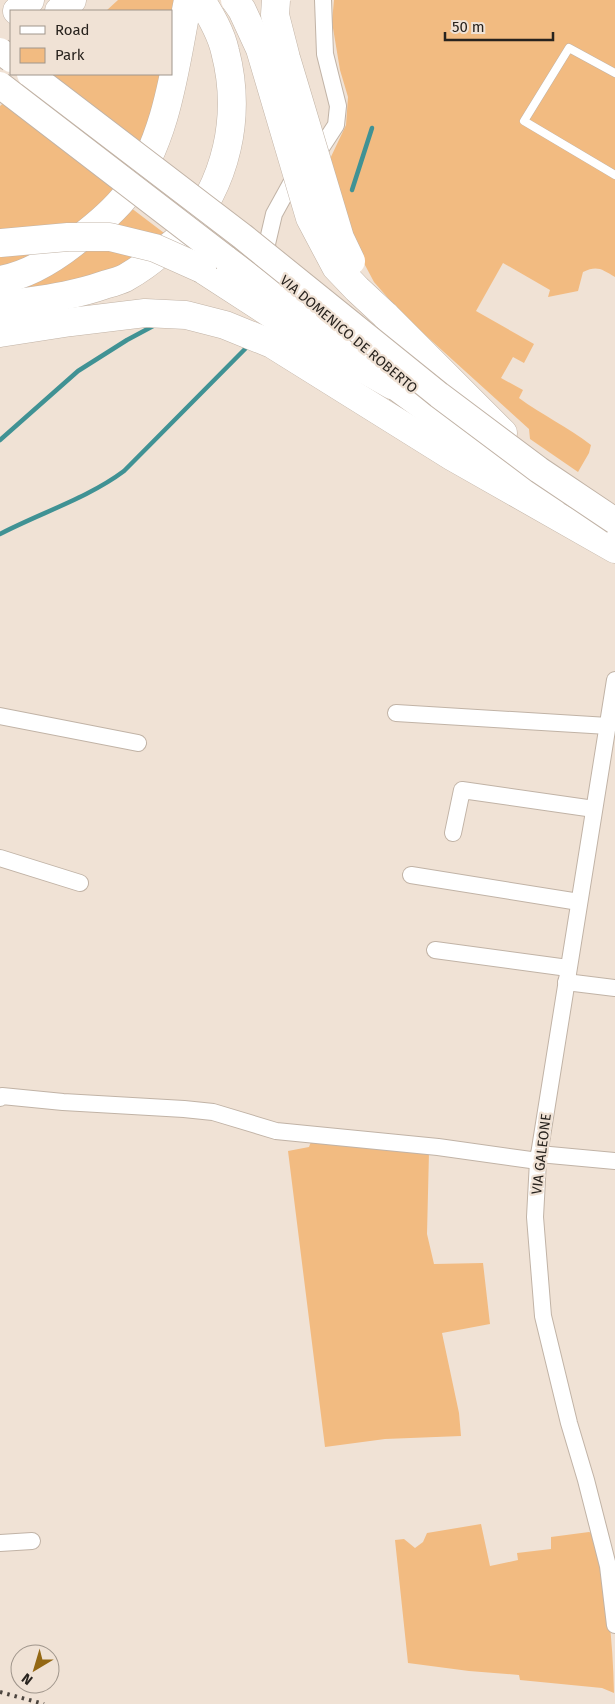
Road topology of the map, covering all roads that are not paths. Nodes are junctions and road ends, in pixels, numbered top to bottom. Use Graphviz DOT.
graph roads {
  1 [pos="30,0"];
  2 [pos="72,0"];
  3 [pos="188,0"];
  4 [pos="201,0"];
  5 [pos="235,0"];
  6 [pos="276,0"];
  7 [pos="323,0"];
  8 [pos="18,10"];
  9 [pos="60,10"];
  10 [pos="10,17"];
  11 [pos="0,26"];
  12 [pos="10,53"];
  13 [pos="0,62"];
  14 [pos="615,73"];
  15 [pos="31,75"];
  16 [pos="0,85"];
  17 [pos="615,175"];
  18 [pos="0,243"];
  19 [pos="0,280"];
  20 [pos="0,306"];
  21 [pos="385,315"];
  22 [pos="0,333"];
  23 [pos="392,385"];
  24 [pos="539,470"];
  25 [pos="615,520"];
  26 [pos="615,533"];
  27 [pos="615,544"];
  28 [pos="615,549"];
  29 [pos="615,680"];
  30 [pos="396,713"];
  31 [pos="0,716"];
  32 [pos="608,726"];
  33 [pos="138,743"];
  34 [pos="607,778"];
  35 [pos="594,809"];
  36 [pos="453,832"];
  37 [pos="0,858"];
  38 [pos="411,875"];
  39 [pos="80,883"];
  40 [pos="579,902"];
  41 [pos="435,950"];
  42 [pos="567,975"];
  43 [pos="615,988"];
  44 [pos="0,1098"];
  45 [pos="538,1157"];
  46 [pos="615,1161"];
  47 [pos="32,1541"];
  48 [pos="0,1543"];
  49 [pos="615,1625"];
  1 -- 8 [label="highway"];
  2 -- 9 [label="highway"];
  3 -- 19 [label="highway"];
  4 -- 20 [label="highway"];
  5 -- 21 [label="highway, bridge"];
  6 -- 21 [label="highway, bridge"];
  7 -- 26 [label="street, VIA DOMENICO DE ROBERTO"];
  10 -- 11 [label="highway"];
  12 -- 13 [label="highway"];
  14 -- 17 [label="lane"];
  15 -- 24 [label="highway, bridge"];
  16 -- 23 [label="highway, bridge"];
  18 -- 23 [label="highway, bridge"];
  21 -- 24 [label="highway, bridge"];
  22 -- 28 [label="highway"];
  23 -- 27 [label="highway"];
  24 -- 25 [label="highway, bridge"];
  29 -- 32 [label="street, VIA GALEONE"];
  30 -- 32 [label="street"];
  31 -- 33 [label="street"];
  32 -- 34 [label="street, VIA GALEONE"];
  34 -- 35 [label="street, VIA GALEONE"];
  35 -- 36 [label="street"];
  35 -- 40 [label="street, VIA GALEONE"];
  37 -- 39 [label="street"];
  38 -- 40 [label="street"];
  40 -- 42 [label="street, VIA GALEONE"];
  41 -- 42 [label="street"];
  42 -- 43 [label="street"];
  42 -- 45 [label="street, VIA GALEONE"];
  44 -- 45 [label="street"];
  45 -- 46 [label="street"];
  45 -- 49 [label="street, VIA GALEONE"];
  47 -- 48 [label="street"];
}
